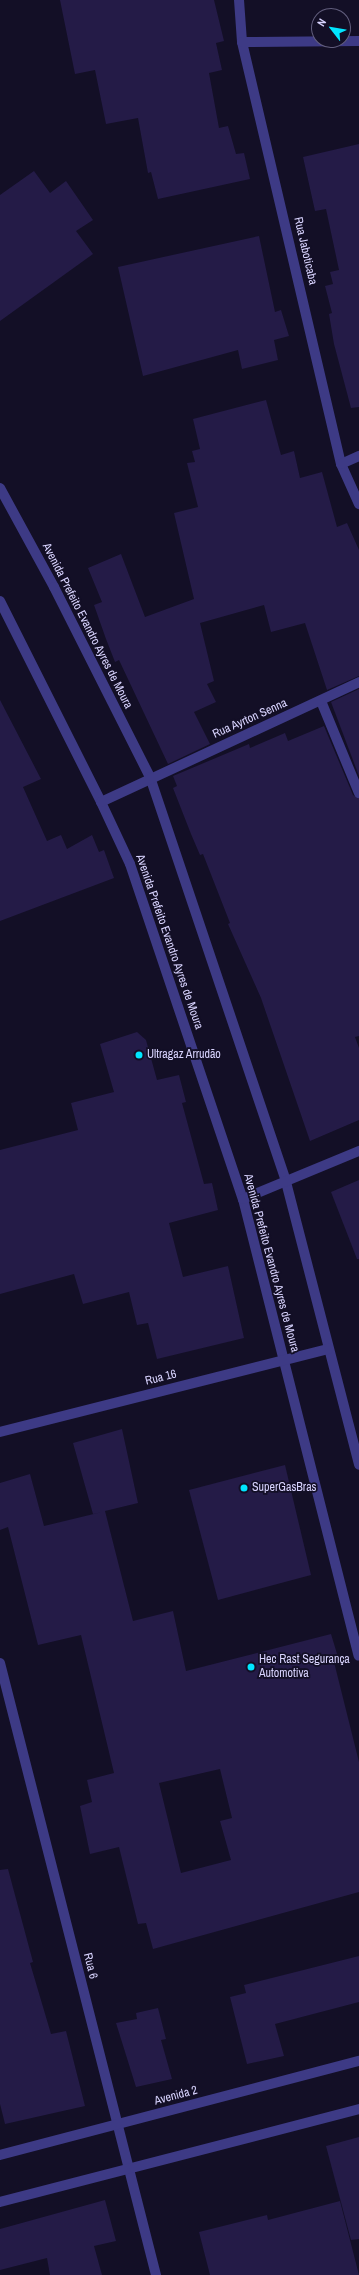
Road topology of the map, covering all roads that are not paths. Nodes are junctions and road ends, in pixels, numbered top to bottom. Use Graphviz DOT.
graph roads {
  1 [pos="239,0"];
  2 [pos="359,41"];
  3 [pos="242,42"];
  4 [pos="359,456"];
  5 [pos="341,464"];
  6 [pos="0,488"];
  7 [pos="359,504"];
  8 [pos="0,602"];
  9 [pos="359,682"];
  10 [pos="321,701"];
  11 [pos="150,777"];
  12 [pos="359,793"];
  13 [pos="101,802"];
  14 [pos="359,1151"];
  15 [pos="286,1182"];
  16 [pos="243,1199"];
  17 [pos="329,1349"];
  18 [pos="283,1361"];
  19 [pos="0,1432"];
  20 [pos="359,1465"];
  21 [pos="359,1656"];
  22 [pos="0,1663"];
  23 [pos="359,2062"];
  24 [pos="359,2109"];
  25 [pos="117,2125"];
  26 [pos="0,2155"];
  27 [pos="128,2169"];
  28 [pos="0,2202"];
  29 [pos="156,2275"];
  1 -- 3 [label="street, Rua Jaboticaba"];
  2 -- 3 [label="street"];
  3 -- 5 [label="street, Rua Jaboticaba"];
  4 -- 5 [label="street"];
  5 -- 7 [label="street, Rua Jaboticaba"];
  6 -- 11 [label="street, Avenida Prefeito Evandro Ayres de Moura"];
  8 -- 13 [label="street, Avenida Prefeito Evandro Ayres de Moura"];
  9 -- 10 [label="street, Rua Ayrton Senna"];
  10 -- 11 [label="street, Rua Ayrton Senna"];
  10 -- 12 [label="street"];
  11 -- 13 [label="street, Rua Ayrton Senna"];
  11 -- 15 [label="street, Avenida Prefeito Evandro Ayres de Moura"];
  13 -- 16 [label="street, Avenida Prefeito Evandro Ayres de Moura"];
  14 -- 15 [label="street"];
  15 -- 16 [label="street"];
  15 -- 17 [label="street, Avenida Prefeito Evandro Ayres de Moura"];
  16 -- 18 [label="street, Avenida Prefeito Evandro Ayres de Moura"];
  17 -- 18 [label="street, Rua 16"];
  17 -- 20 [label="street, Avenida Prefeito Evandro Ayres de Moura"];
  18 -- 19 [label="street, Rua 16"];
  18 -- 21 [label="street, Avenida Prefeito Evandro Ayres de Moura"];
  22 -- 25 [label="street, Rua 6"];
  23 -- 25 [label="street, Avenida 2"];
  24 -- 27 [label="street"];
  25 -- 26 [label="street, Avenida 2"];
  25 -- 27 [label="street, Rua 6"];
  27 -- 28 [label="street"];
  27 -- 29 [label="street, Rua 6"];
}
